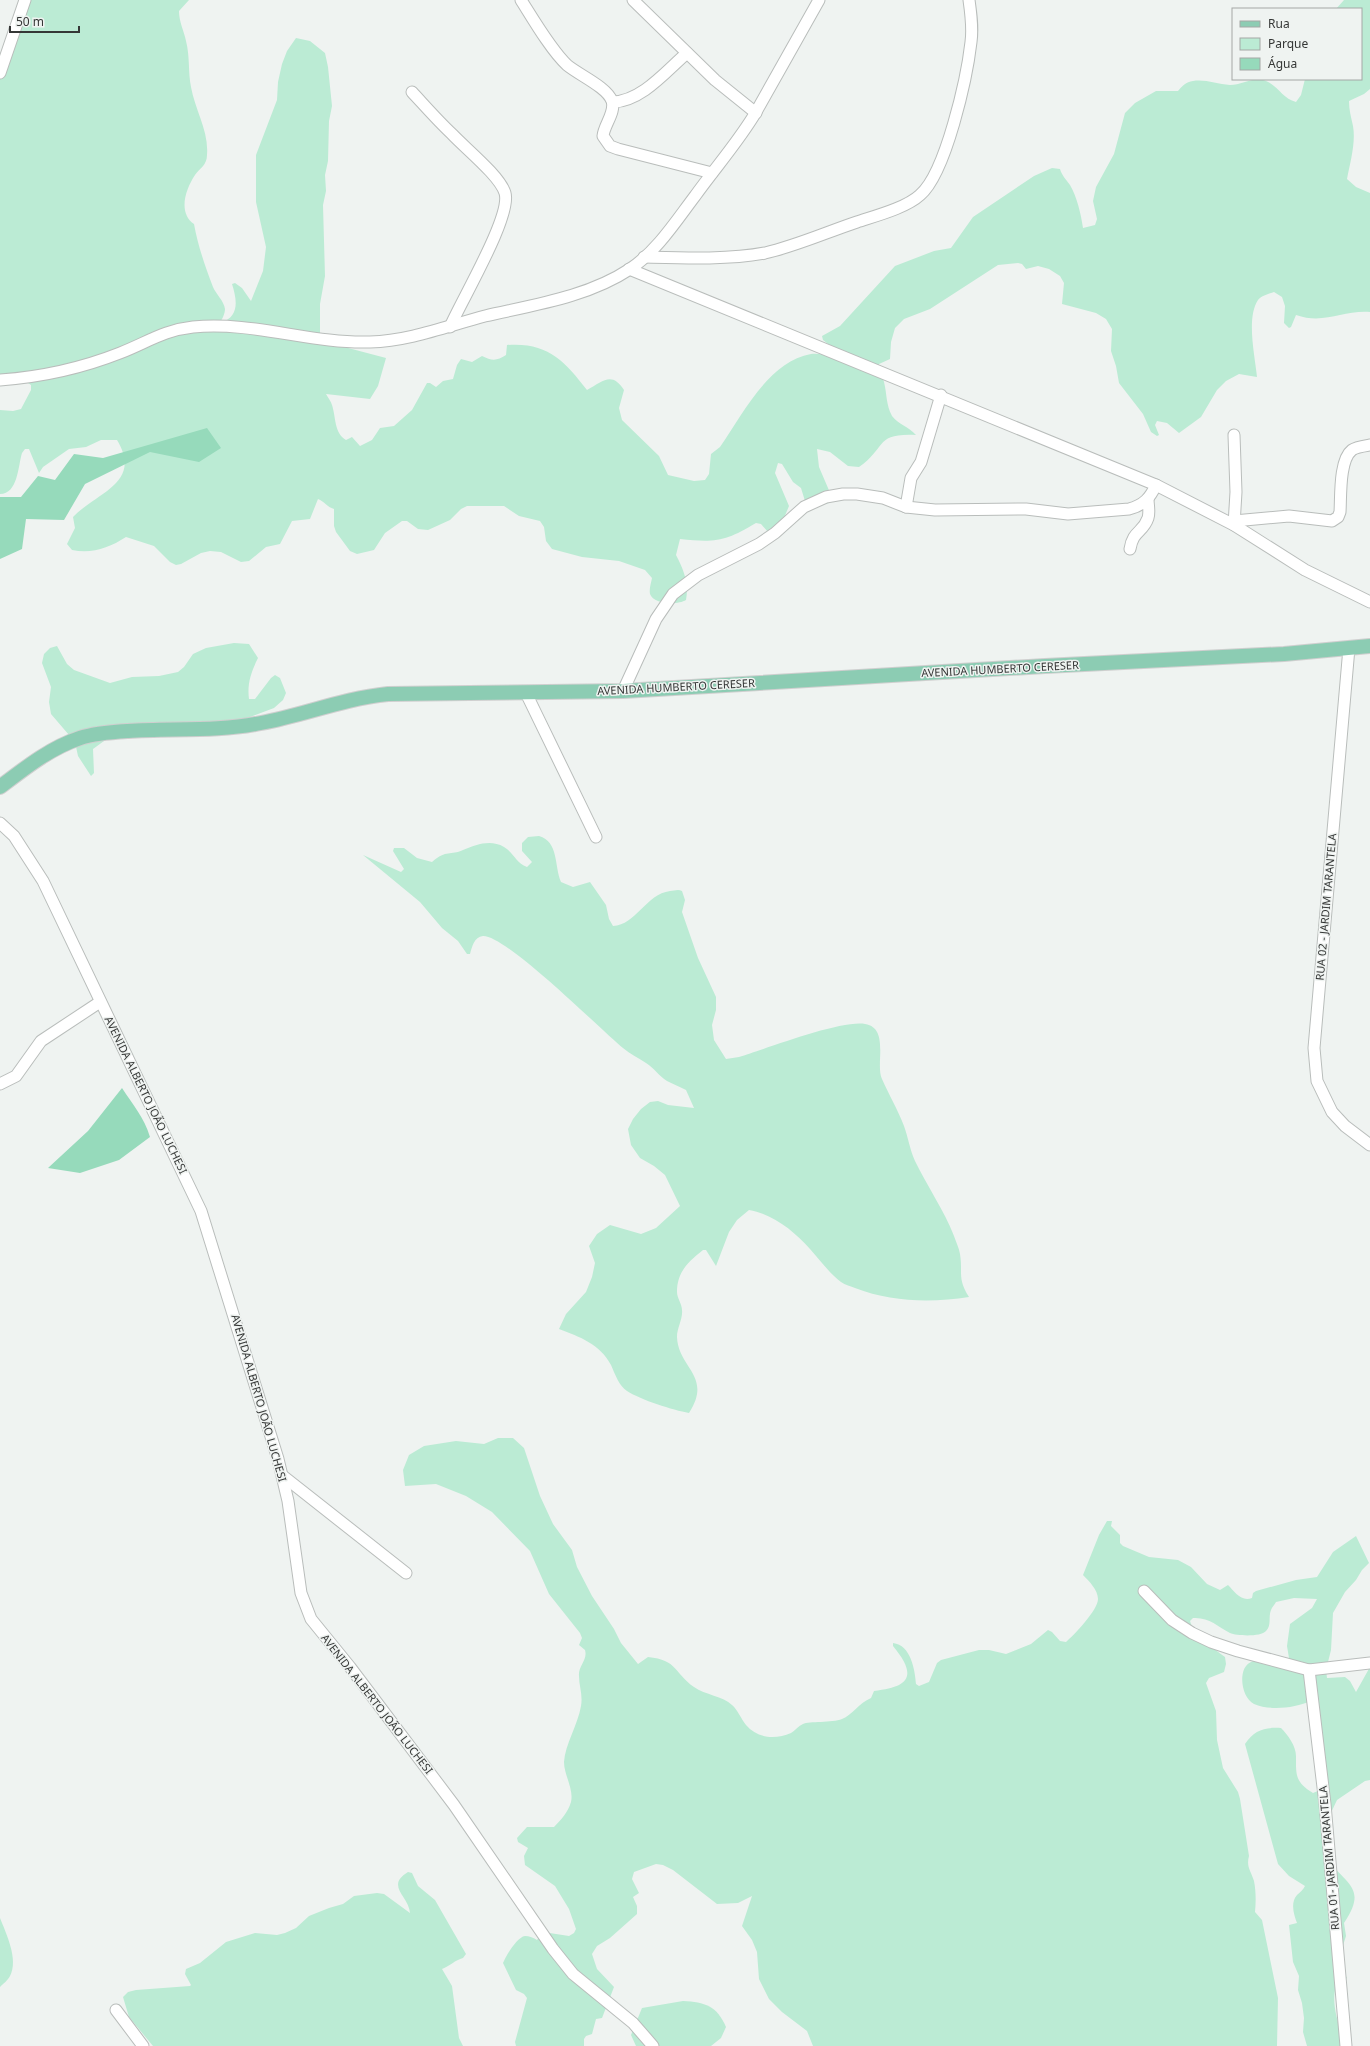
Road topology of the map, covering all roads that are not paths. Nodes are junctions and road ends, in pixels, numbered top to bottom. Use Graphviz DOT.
graph roads {
  1 [pos="25,0"];
  2 [pos="521,0"];
  3 [pos="633,0"];
  4 [pos="818,0"];
  5 [pos="969,0"];
  6 [pos="687,52"];
  7 [pos="0,73"];
  8 [pos="412,92"];
  9 [pos="613,102"];
  10 [pos="756,113"];
  11 [pos="712,173"];
  12 [pos="644,257"];
  13 [pos="629,269"];
  14 [pos="450,327"];
  15 [pos="0,380"];
  16 [pos="941,395"];
  17 [pos="1234,435"];
  18 [pos="1370,445"];
  19 [pos="1156,485"];
  20 [pos="1148,499"];
  21 [pos="906,507"];
  22 [pos="1234,523"];
  23 [pos="1130,549"];
  24 [pos="1369,599"];
  25 [pos="1370,646"];
  26 [pos="1349,648"];
  27 [pos="623,691"];
  28 [pos="526,693"];
  29 [pos="0,787"];
  30 [pos="0,823"];
  31 [pos="596,837"];
  32 [pos="100,1002"];
  33 [pos="0,1084"];
  34 [pos="1370,1145"];
  35 [pos="283,1476"];
  36 [pos="406,1573"];
  37 [pos="1144,1591"];
  38 [pos="1370,1663"];
  39 [pos="1309,1670"];
  40 [pos="116,2010"];
  41 [pos="143,2046"];
  42 [pos="653,2046"];
  43 [pos="1346,2046"];
  1 -- 7 [label="street"];
  2 -- 9 [label="street"];
  3 -- 6 [label="street"];
  4 -- 10 [label="street"];
  5 -- 12 [label="street"];
  6 -- 9 [label="street"];
  6 -- 10 [label="street"];
  8 -- 14 [label="street"];
  9 -- 11 [label="street"];
  10 -- 11 [label="street"];
  11 -- 12 [label="street"];
  12 -- 13 [label="street"];
  13 -- 14 [label="street"];
  13 -- 16 [label="street"];
  14 -- 15 [label="street"];
  16 -- 19 [label="street"];
  16 -- 21 [label="street"];
  17 -- 22 [label="street"];
  18 -- 22 [label="street"];
  19 -- 20 [label="street"];
  19 -- 22 [label="street"];
  20 -- 21 [label="street"];
  20 -- 23 [label="street"];
  21 -- 27 [label="street"];
  22 -- 24 [label="street"];
  25 -- 26 [label="main road, AVENIDA HUMBERTO CERESER"];
  26 -- 27 [label="main road, AVENIDA HUMBERTO CERESER"];
  26 -- 34 [label="street, RUA 02 - JARDIM TARANTELA"];
  27 -- 28 [label="main road, AVENIDA HUMBERTO CERESER"];
  28 -- 29 [label="main road, AVENIDA HUMBERTO CERESER"];
  28 -- 31 [label="street"];
  30 -- 32 [label="street, AVENIDA ALBERTO JOÃO LUCHESI"];
  32 -- 33 [label="street"];
  32 -- 35 [label="street, AVENIDA ALBERTO JOÃO LUCHESI"];
  35 -- 36 [label="street"];
  35 -- 42 [label="street, AVENIDA ALBERTO JOÃO LUCHESI"];
  37 -- 39 [label="street"];
  38 -- 39 [label="street"];
  39 -- 43 [label="street, RUA 01- JARDIM TARANTELA"];
  40 -- 41 [label="street"];
}
